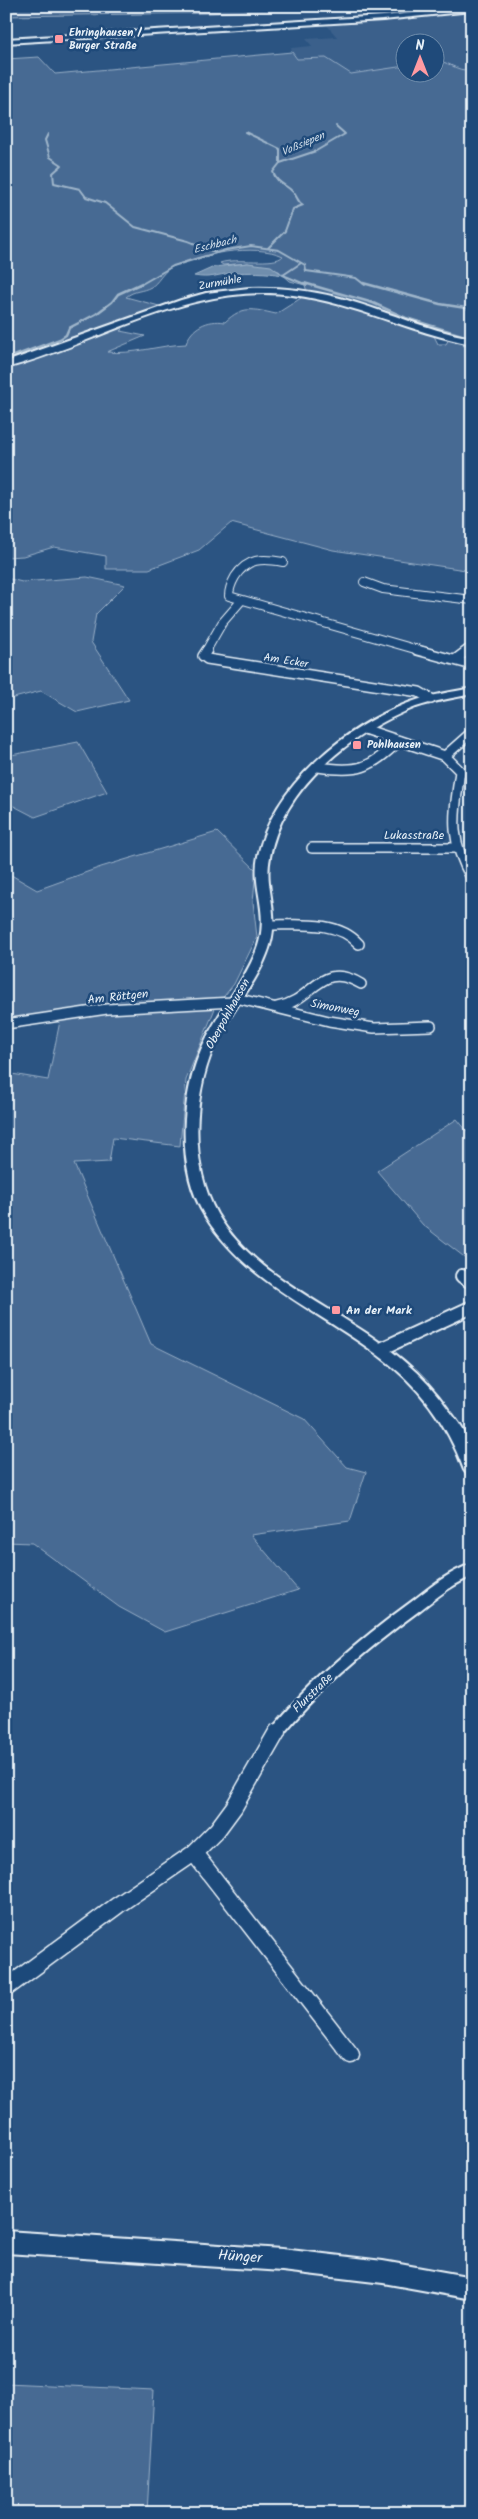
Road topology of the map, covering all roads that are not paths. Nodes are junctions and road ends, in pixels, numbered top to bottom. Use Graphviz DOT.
graph roads {
  1 [pos="472,9"];
  2 [pos="6,41"];
  3 [pos="472,341"];
  4 [pos="6,365"];
  5 [pos="283,562"];
  6 [pos="364,582"];
  7 [pos="472,600"];
  8 [pos="241,601"];
  9 [pos="472,647"];
  10 [pos="456,659"];
  11 [pos="472,665"];
  12 [pos="472,691"];
  13 [pos="431,699"];
  14 [pos="366,730"];
  15 [pos="472,732"];
  16 [pos="399,741"];
  17 [pos="444,756"];
  18 [pos="318,767"];
  19 [pos="312,848"];
  20 [pos="457,848"];
  21 [pos="472,879"];
  22 [pos="269,924"];
  23 [pos="359,944"];
  24 [pos="361,984"];
  25 [pos="234,1000"];
  26 [pos="277,1008"];
  27 [pos="6,1024"];
  28 [pos="431,1026"];
  29 [pos="462,1276"];
  30 [pos="472,1283"];
  31 [pos="472,1306"];
  32 [pos="381,1349"];
  33 [pos="472,1470"];
  34 [pos="472,1570"];
  35 [pos="194,1853"];
  36 [pos="6,1988"];
  37 [pos="351,2055"];
  38 [pos="6,2242"];
  39 [pos="472,2288"];
  1 -- 2 [label="main road"];
  3 -- 4 [label="main road, Zurmühle"];
  5 -- 8 [label="street"];
  6 -- 7 [label="street"];
  8 -- 10 [label="street"];
  8 -- 13 [label="street, Am Ecker"];
  9 -- 10 [label="street"];
  10 -- 11 [label="street"];
  12 -- 13 [label="street, Oberpohlhausen"];
  13 -- 14 [label="street, Oberpohlhausen"];
  14 -- 16 [label="street"];
  14 -- 18 [label="street, Oberpohlhausen"];
  15 -- 17 [label="street"];
  16 -- 17 [label="street"];
  16 -- 18 [label="street"];
  17 -- 20 [label="street"];
  18 -- 22 [label="street, Oberpohlhausen"];
  19 -- 20 [label="street, Lukasstraße"];
  20 -- 21 [label="street"];
  22 -- 23 [label="street"];
  22 -- 25 [label="street, Oberpohlhausen"];
  24 -- 26 [label="street"];
  25 -- 26 [label="street, Simonweg"];
  25 -- 27 [label="street, Am Röttgen"];
  25 -- 32 [label="street, Oberpohlhausen"];
  26 -- 28 [label="street, Simonweg"];
  29 -- 30 [label="street"];
  31 -- 32 [label="street"];
  32 -- 33 [label="street, Oberpohlhausen"];
  34 -- 35 [label="street, Flurstraße"];
  35 -- 36 [label="street, Flurstraße"];
  35 -- 37 [label="street"];
  38 -- 39 [label="main road, Hünger"];
}
